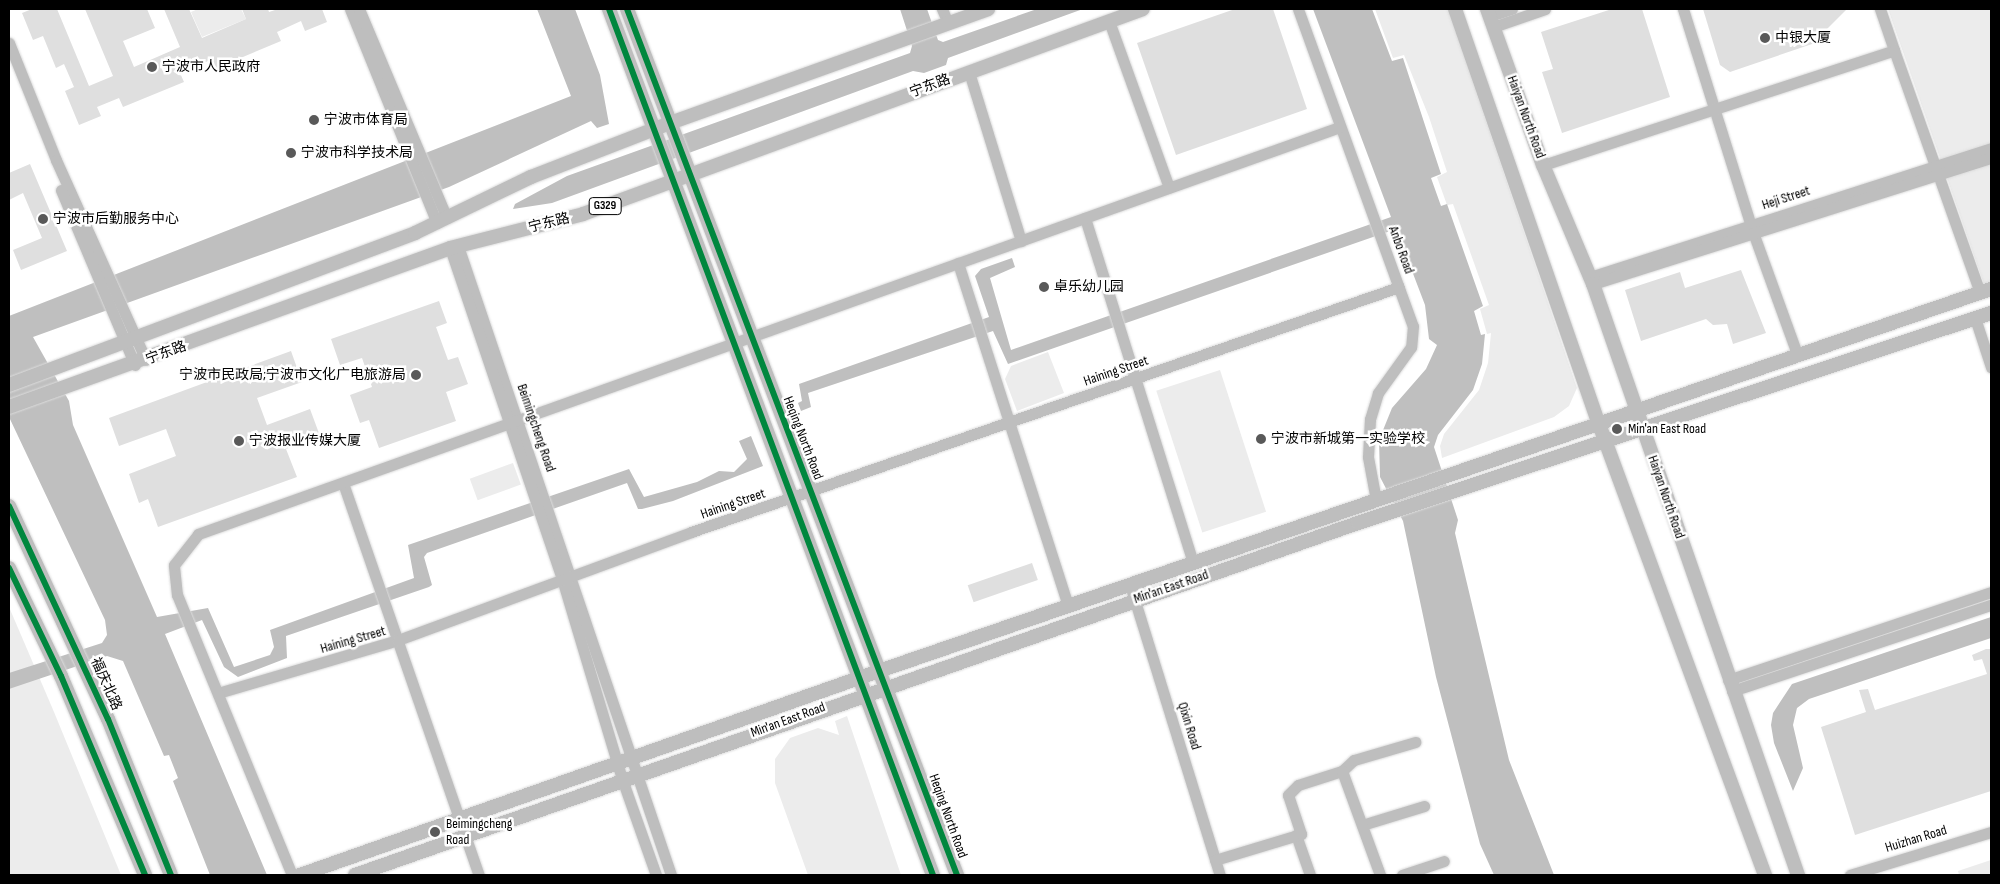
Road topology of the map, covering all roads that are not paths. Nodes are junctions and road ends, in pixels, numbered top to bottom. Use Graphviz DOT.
graph roads {
  1 [pos="350,9"];
  2 [pos="359,9"];
  3 [pos="609,9"];
  4 [pos="627,9"];
  5 [pos="942,9"];
  6 [pos="988,9"];
  7 [pos="1143,9"];
  8 [pos="1298,9"];
  9 [pos="1455,9"];
  10 [pos="1512,9"];
  11 [pos="1545,9"];
  12 [pos="1683,9"];
  13 [pos="1880,9"];
  14 [pos="1490,17"];
  15 [pos="1109,21"];
  16 [pos="948,23"];
  17 [pos="9,44"];
  18 [pos="1894,50"];
  19 [pos="9,64"];
  20 [pos="969,72"];
  21 [pos="1714,110"];
  22 [pos="670,123"];
  23 [pos="1340,127"];
  24 [pos="655,129"];
  25 [pos="1991,148"];
  26 [pos="1991,158"];
  27 [pos="1543,165"];
  28 [pos="1937,170"];
  29 [pos="690,174"];
  30 [pos="674,180"];
  31 [pos="1169,188"];
  32 [pos="1085,218"];
  33 [pos="442,220"];
  34 [pos="1752,230"];
  35 [pos="1022,241"];
  36 [pos="454,247"];
  37 [pos="958,263"];
  38 [pos="1591,281"];
  39 [pos="1399,287"];
  40 [pos="1986,291"];
  41 [pos="1991,313"];
  42 [pos="1975,318"];
  43 [pos="751,337"];
  44 [pos="131,340"];
  45 [pos="735,343"];
  46 [pos="1797,354"];
  47 [pos="140,363"];
  48 [pos="1991,367"];
  49 [pos="1135,378"];
  50 [pos="9,385"];
  51 [pos="9,407"];
  52 [pos="1636,411"];
  53 [pos="1008,422"];
  54 [pos="513,424"];
  55 [pos="1599,424"];
  56 [pos="1642,427"];
  57 [pos="1604,439"];
  58 [pos="343,483"];
  59 [pos="810,490"];
  60 [pos="792,496"];
  61 [pos="1376,500"];
  62 [pos="9,506"];
  63 [pos="1193,563"];
  64 [pos="9,568"];
  65 [pos="567,577"];
  66 [pos="1130,585"];
  67 [pos="1991,592"];
  68 [pos="1135,600"];
  69 [pos="1991,605"];
  70 [pos="1068,606"];
  71 [pos="398,640"];
  72 [pos="879,671"];
  73 [pos="860,678"];
  74 [pos="886,685"];
  75 [pos="1730,685"];
  76 [pos="218,693"];
  77 [pos="865,693"];
  78 [pos="1415,742"];
  79 [pos="624,761"];
  80 [pos="1342,771"];
  81 [pos="629,777"];
  82 [pos="1424,806"];
  83 [pos="460,819"];
  84 [pos="1362,825"];
  85 [pos="1991,832"];
  86 [pos="1296,835"];
  87 [pos="466,838"];
  88 [pos="1215,860"];
  89 [pos="1444,861"];
  90 [pos="145,875"];
  91 [pos="171,875"];
  92 [pos="292,875"];
  93 [pos="300,875"];
  94 [pos="355,875"];
  95 [pos="479,875"];
  96 [pos="656,875"];
  97 [pos="671,875"];
  98 [pos="934,875"];
  99 [pos="957,875"];
  100 [pos="1220,875"];
  101 [pos="1310,875"];
  102 [pos="1380,875"];
  103 [pos="1402,875"];
  104 [pos="1765,875"];
  105 [pos="1798,875"];
  106 [pos="1850,875"];
  1 -- 33 [label="street"];
  2 -- 33 [label="street"];
  3 -- 24 [label="main road"];
  4 -- 22 [label="main road, Heqing North Road"];
  5 -- 16 [label="street"];
  6 -- 16 [label="main road, 宁东路"];
  7 -- 15 [label="main road, 宁东路 / G329"];
  8 -- 23 [label="street, Anbo Road"];
  9 -- 55 [label="main road"];
  10 -- 14 [label="street"];
  11 -- 14 [label="street"];
  12 -- 21 [label="street"];
  13 -- 18 [label="street"];
  14 -- 27 [label="main road, Haiyan North Road"];
  15 -- 20 [label="main road, 宁东路 / G329"];
  15 -- 31 [label="street"];
  16 -- 22 [label="main road, 宁东路"];
  17 -- 44 [label="street"];
  18 -- 21 [label="street"];
  18 -- 28 [label="street"];
  19 -- 44 [label="street"];
  20 -- 29 [label="main road, 宁东路 / G329"];
  20 -- 35 [label="street"];
  21 -- 27 [label="street"];
  21 -- 34 [label="street"];
  22 -- 24 [label="main road, 宁东路"];
  22 -- 29 [label="main road, Heqing North Road"];
  23 -- 31 [label="street"];
  23 -- 39 [label="street, Anbo Road"];
  24 -- 30 [label="main road"];
  24 -- 33 [label="main road, 宁东路"];
  25 -- 28 [label="street, Heji Street"];
  26 -- 28 [label="street, Heji Street"];
  27 -- 38 [label="main road, Haiyan North Road"];
  28 -- 34 [label="street, Heji Street"];
  28 -- 40 [label="street"];
  29 -- 30 [label="main road, 宁东路 / G329"];
  29 -- 43 [label="main road, Heqing North Road"];
  30 -- 36 [label="main road, 宁东路 / G329"];
  30 -- 45 [label="main road"];
  31 -- 32 [label="street"];
  32 -- 35 [label="street"];
  32 -- 49 [label="street"];
  33 -- 44 [label="main road, 宁东路"];
  34 -- 38 [label="street, Heji Street"];
  34 -- 46 [label="street"];
  35 -- 37 [label="street"];
  36 -- 47 [label="main road, 宁东路 / G329"];
  36 -- 54 [label="street, Beimingcheng Road"];
  37 -- 43 [label="street"];
  37 -- 53 [label="street"];
  38 -- 52 [label="main road, Haiyan North Road"];
  39 -- 49 [label="street, Haining Street"];
  39 -- 61 [label="street, Anbo Road"];
  40 -- 46 [label="main road, Min'an East Road"];
  41 -- 42 [label="main road, Min'an East Road"];
  42 -- 48 [label="street"];
  42 -- 56 [label="main road, Min'an East Road"];
  43 -- 45 [label="street"];
  43 -- 59 [label="main road, Heqing North Road"];
  44 -- 47 [label="street"];
  44 -- 50 [label="main road, 宁东路"];
  45 -- 54 [label="street"];
  45 -- 60 [label="main road"];
  46 -- 52 [label="main road, Min'an East Road"];
  47 -- 51 [label="main road, 宁东路 / G329"];
  49 -- 53 [label="street, Haining Street"];
  49 -- 63 [label="street"];
  52 -- 55 [label="main road, Min'an East Road"];
  52 -- 56 [label="main road, Haiyan North Road"];
  53 -- 59 [label="street, Haining Street"];
  53 -- 70 [label="street"];
  54 -- 58 [label="street"];
  54 -- 65 [label="street, Beimingcheng Road"];
  55 -- 57 [label="main road"];
  55 -- 61 [label="main road, Min'an East Road"];
  56 -- 57 [label="main road, Min'an East Road"];
  56 -- 75 [label="main road, Haiyan North Road"];
  57 -- 68 [label="main road, Min'an East Road"];
  57 -- 104 [label="main road"];
  58 -- 71 [label="street"];
  58 -- 76 [label="street"];
  59 -- 60 [label="street, Haining Street"];
  59 -- 72 [label="main road, Heqing North Road"];
  60 -- 65 [label="street, Haining Street"];
  60 -- 73 [label="main road"];
  61 -- 63 [label="main road, Min'an East Road"];
  62 -- 91 [label="main road, 福庆北路"];
  63 -- 66 [label="main road, Min'an East Road"];
  64 -- 90 [label="main road"];
  65 -- 71 [label="street, Haining Street"];
  65 -- 79 [label="street, Beimingcheng Road"];
  66 -- 68 [label="street, Qixin Road"];
  66 -- 70 [label="main road, Min'an East Road"];
  67 -- 75 [label="street"];
  68 -- 74 [label="main road, Min'an East Road"];
  68 -- 88 [label="street, Qixin Road"];
  69 -- 75 [label="street"];
  70 -- 72 [label="main road, Min'an East Road"];
  71 -- 76 [label="street, Haining Street"];
  71 -- 83 [label="street"];
  72 -- 73 [label="main road, Min'an East Road"];
  72 -- 74 [label="main road, Heqing North Road"];
  73 -- 77 [label="main road"];
  73 -- 79 [label="main road, Min'an East Road"];
  74 -- 77 [label="main road, Min'an East Road"];
  74 -- 99 [label="main road, Heqing North Road"];
  75 -- 105 [label="main road, Haiyan North Road"];
  76 -- 92 [label="street"];
  77 -- 81 [label="main road, Min'an East Road"];
  77 -- 98 [label="main road"];
  78 -- 80 [label="street"];
  79 -- 81 [label="street, Beimingcheng Road"];
  79 -- 83 [label="main road, Min'an East Road"];
  80 -- 84 [label="street"];
  80 -- 86 [label="street"];
  81 -- 87 [label="main road, Min'an East Road"];
  81 -- 96 [label="street, Beimingcheng Road"];
  81 -- 97 [label="street, Beimingcheng Road"];
  82 -- 84 [label="street"];
  83 -- 87 [label="street"];
  83 -- 93 [label="main road, Min'an East Road"];
  84 -- 102 [label="street"];
  85 -- 106 [label="street, Huizhan Road"];
  86 -- 88 [label="street"];
  86 -- 101 [label="street"];
  87 -- 94 [label="main road, Min'an East Road"];
  87 -- 95 [label="street"];
  88 -- 100 [label="street, Qixin Road"];
  89 -- 103 [label="street"];
}
